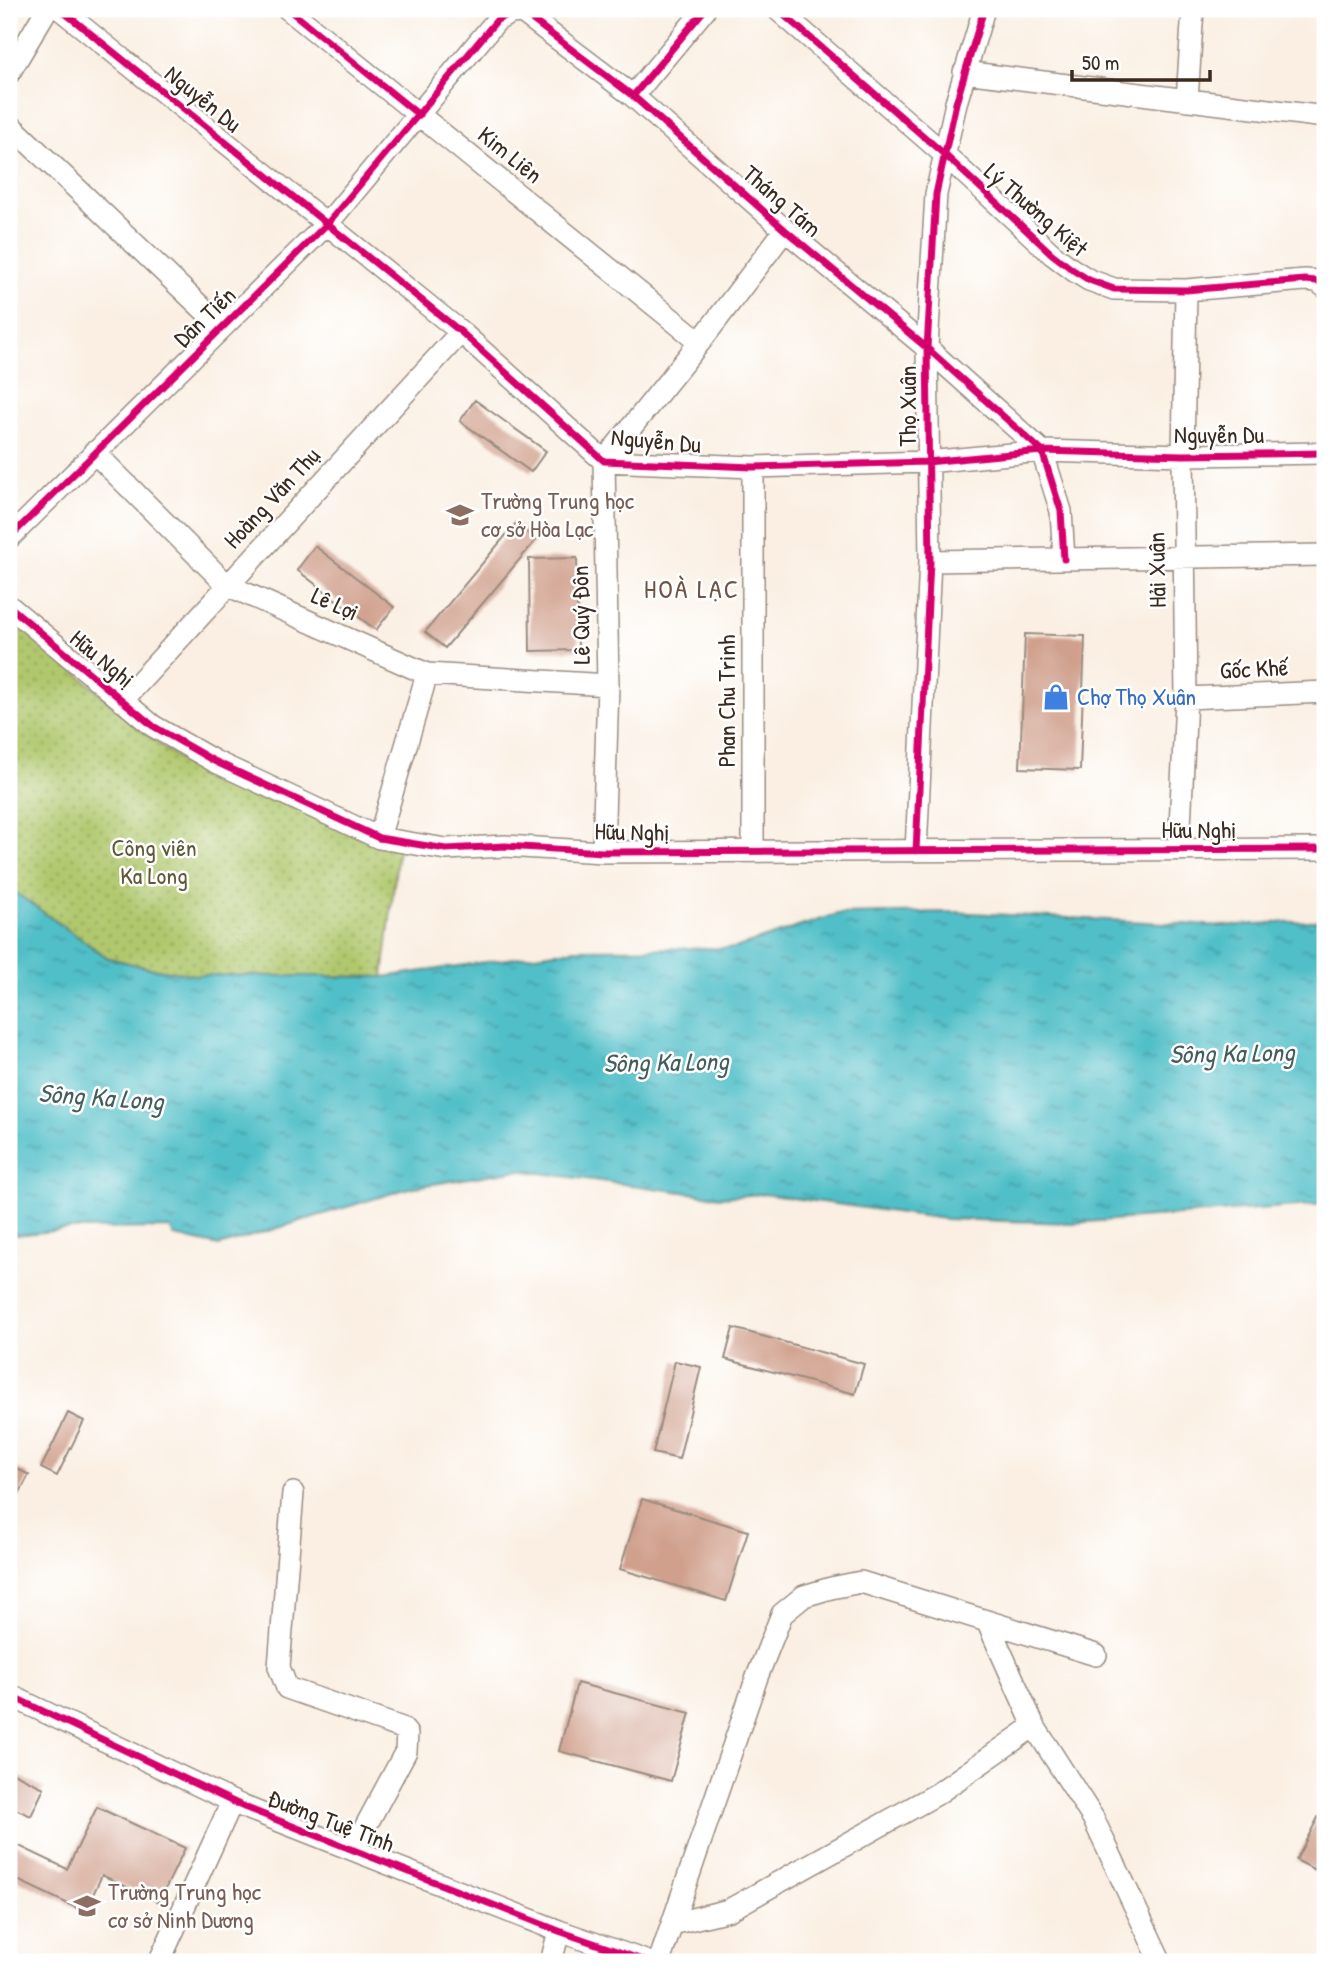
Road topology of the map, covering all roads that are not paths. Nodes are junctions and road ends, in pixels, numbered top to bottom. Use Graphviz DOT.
graph roads {
  1 [pos="47,9"];
  2 [pos="60,9"];
  3 [pos="288,9"];
  4 [pos="705,9"];
  5 [pos="777,9"];
  6 [pos="984,9"];
  7 [pos="1193,9"];
  8 [pos="964,72"];
  9 [pos="9,73"];
  10 [pos="633,96"];
  11 [pos="1187,100"];
  12 [pos="419,116"];
  13 [pos="1325,117"];
  14 [pos="9,124"];
  15 [pos="944,154"];
  16 [pos="327,224"];
  17 [pos="785,230"];
  18 [pos="1325,287"];
  19 [pos="1186,290"];
  20 [pos="222,327"];
  21 [pos="461,332"];
  22 [pos="700,342"];
  23 [pos="927,348"];
  24 [pos="1042,451"];
  25 [pos="94,452"];
  26 [pos="1325,453"];
  27 [pos="1182,455"];
  28 [pos="604,461"];
  29 [pos="927,462"];
  30 [pos="753,467"];
  31 [pos="9,538"];
  32 [pos="1325,555"];
  33 [pos="1183,557"];
  34 [pos="1064,559"];
  35 [pos="930,561"];
  36 [pos="228,585"];
  37 [pos="9,606"];
  38 [pos="427,674"];
  39 [pos="608,685"];
  40 [pos="1325,692"];
  41 [pos="1186,698"];
  42 [pos="122,701"];
  43 [pos="379,838"];
  44 [pos="1179,849"];
  45 [pos="1325,849"];
  46 [pos="753,851"];
  47 [pos="916,851"];
  48 [pos="603,852"];
  49 [pos="293,1493"];
  50 [pos="986,1621"];
  51 [pos="1096,1655"];
  52 [pos="9,1695"];
  53 [pos="1034,1726"];
  54 [pos="232,1802"];
  55 [pos="353,1850"];
  56 [pos="673,1924"];
  57 [pos="559,1931"];
  58 [pos="159,1962"];
  59 [pos="551,1962"];
  60 [pos="648,1962"];
  61 [pos="659,1962"];
  62 [pos="1161,1962"];
  1 -- 9 [label="street"];
  2 -- 16 [label="street, Nguyễn Du"];
  3 -- 12 [label="street, Kim Liên"];
  4 -- 10 [label="street"];
  5 -- 15 [label="street, Lý Thường Kiệt"];
  6 -- 8 [label="street, Thọ Xuân"];
  7 -- 11 [label="street"];
  8 -- 11 [label="street"];
  8 -- 15 [label="street, Thọ Xuân"];
  10 -- 12 [label="street, Tháng Tám"];
  10 -- 17 [label="street, Tháng Tám"];
  11 -- 13 [label="street"];
  12 -- 16 [label="street, Dân Tiến"];
  12 -- 22 [label="street, Kim Liên"];
  14 -- 20 [label="street"];
  15 -- 19 [label="street, Lý Thường Kiệt"];
  15 -- 23 [label="street, Thọ Xuân"];
  16 -- 20 [label="street, Dân Tiến"];
  16 -- 21 [label="street, Nguyễn Du"];
  17 -- 22 [label="street"];
  17 -- 23 [label="street, Tháng Tám"];
  18 -- 19 [label="street, Lý Thường Kiệt"];
  19 -- 27 [label="street, Hải Xuân"];
  20 -- 25 [label="street, Dân Tiến"];
  21 -- 28 [label="street, Nguyễn Du"];
  21 -- 36 [label="street, Hoàng Văn Thụ"];
  22 -- 28 [label="street"];
  23 -- 24 [label="street, Tháng Tám"];
  23 -- 29 [label="street, Thọ Xuân"];
  24 -- 27 [label="street, Nguyễn Du"];
  24 -- 29 [label="street, Nguyễn Du"];
  24 -- 34 [label="street"];
  25 -- 31 [label="street, Dân Tiến"];
  25 -- 36 [label="street, Lê Lợi"];
  26 -- 27 [label="street, Nguyễn Du"];
  27 -- 33 [label="street, Hải Xuân"];
  28 -- 30 [label="street, Nguyễn Du"];
  28 -- 39 [label="street, Lê Quý Đôn"];
  29 -- 30 [label="street, Nguyễn Du"];
  29 -- 35 [label="street, Thọ Xuân"];
  30 -- 46 [label="street, Phan Chu Trinh"];
  32 -- 33 [label="street"];
  33 -- 34 [label="street"];
  33 -- 41 [label="street, Hải Xuân"];
  34 -- 35 [label="street"];
  35 -- 47 [label="street, Thọ Xuân"];
  36 -- 38 [label="street, Lê Lợi"];
  36 -- 42 [label="street, Hoàng Văn Thụ"];
  37 -- 42 [label="street, Hữu Nghị"];
  38 -- 39 [label="street, Lê Lợi"];
  38 -- 43 [label="street"];
  39 -- 48 [label="street, Lê Quý Đôn"];
  40 -- 41 [label="street, Gốc Khế"];
  41 -- 44 [label="street, Hải Xuân"];
  42 -- 43 [label="street, Hữu Nghị"];
  43 -- 48 [label="street, Hữu Nghị"];
  44 -- 45 [label="street, Hữu Nghị"];
  44 -- 47 [label="street, Hữu Nghị"];
  46 -- 47 [label="street, Hữu Nghị"];
  46 -- 48 [label="street, Hữu Nghị"];
  49 -- 55 [label="street"];
  50 -- 51 [label="street"];
  50 -- 53 [label="street"];
  50 -- 56 [label="street"];
  52 -- 54 [label="street, Đường Tuệ Tĩnh"];
  53 -- 56 [label="street"];
  53 -- 62 [label="street"];
  54 -- 55 [label="street, Đường Tuệ Tĩnh"];
  54 -- 58 [label="street"];
  55 -- 57 [label="street, Đường Tuệ Tĩnh"];
  56 -- 61 [label="street"];
  57 -- 59 [label="street"];
  57 -- 60 [label="street, Đường Tuệ Tĩnh"];
}
